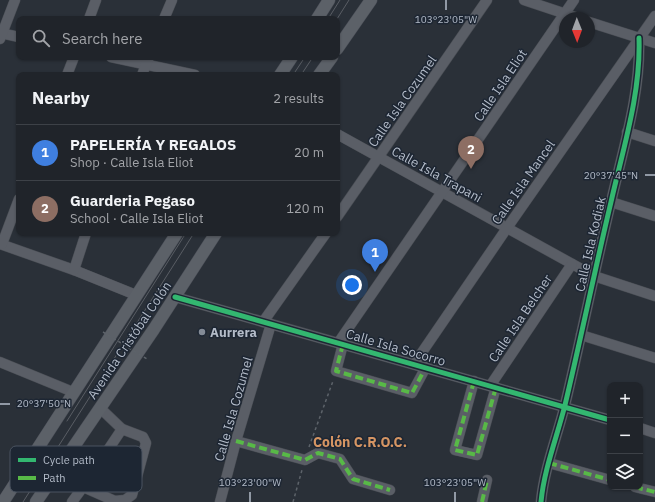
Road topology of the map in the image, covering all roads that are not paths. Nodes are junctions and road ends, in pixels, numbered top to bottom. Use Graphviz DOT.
graph roads {
  1 [pos="15,0"];
  2 [pos="96,0"];
  3 [pos="172,0"];
  4 [pos="329,0"];
  5 [pos="371,0"];
  6 [pos="487,0"];
  7 [pos="524,0"];
  8 [pos="574,0"];
  9 [pos="544,3"];
  10 [pos="561,12"];
  11 [pos="566,12"];
  12 [pos="90,16"];
  13 [pos="165,16"];
  14 [pos="319,16"];
  15 [pos="655,16"];
  16 [pos="559,23"];
  17 [pos="595,24"];
  18 [pos="1,35"];
  19 [pos="16,37"];
  20 [pos="639,38"];
  21 [pos="655,43"];
  22 [pos="340,45"];
  23 [pos="73,60"];
  24 [pos="290,60"];
  25 [pos="330,60"];
  26 [pos="148,61"];
  27 [pos="68,72"];
  28 [pos="143,72"];
  29 [pos="184,72"];
  30 [pos="282,72"];
  31 [pos="321,72"];
  32 [pos="627,132"];
  33 [pos="340,136"];
  34 [pos="655,141"];
  35 [pos="379,157"];
  36 [pos="443,192"];
  37 [pos="611,202"];
  38 [pos="16,206"];
  39 [pos="340,213"];
  40 [pos="655,216"];
  41 [pos="507,228"];
  42 [pos="85,236"];
  43 [pos="175,236"];
  44 [pos="214,236"];
  45 [pos="324,236"];
  46 [pos="1,244"];
  47 [pos="572,264"];
  48 [pos="74,270"];
  49 [pos="594,276"];
  50 [pos="136,295"];
  51 [pos="655,296"];
  52 [pos="175,297"];
  53 [pos="267,323"];
  54 [pos="581,335"];
  55 [pos="341,343"];
  56 [pos="655,358"];
  57 [pos="0,362"];
  58 [pos="414,364"];
  59 [pos="426,367"];
  60 [pos="474,381"];
  61 [pos="493,386"];
  62 [pos="73,392"];
  63 [pos="565,407"];
  64 [pos="100,408"];
  65 [pos="607,419"];
  66 [pos="122,429"];
  67 [pos="643,429"];
  68 [pos="655,433"];
  69 [pos="236,441"];
  70 [pos="39,446"];
  71 [pos="74,446"];
  72 [pos="110,446"];
  73 [pos="142,457"];
  74 [pos="549,463"];
  75 [pos="607,479"];
  76 [pos="488,480"];
  77 [pos="643,489"];
  78 [pos="390,490"];
  79 [pos="10,491"];
  80 [pos="43,492"];
  81 [pos="79,492"];
  82 [pos="94,492"];
  83 [pos="133,492"];
  84 [pos="655,492"];
  85 [pos="114,501"];
  86 [pos="3,502"];
  87 [pos="36,502"];
  88 [pos="72,502"];
  89 [pos="220,502"];
  90 [pos="482,502"];
  91 [pos="541,502"];
  1 -- 18 [label="street"];
  2 -- 12 [label="street"];
  3 -- 13 [label="street"];
  4 -- 14 [label="main road"];
  5 -- 22 [label="main road"];
  6 -- 35 [label="street, Calle Isla Cozumel"];
  7 -- 9 [label="street"];
  8 -- 11 [label="street, Calle Isla Eliot"];
  9 -- 10 [label="street"];
  15 -- 20 [label="street, Calle Isla Mancel"];
  16 -- 36 [label="street, Calle Isla Eliot"];
  17 -- 20 [label="street"];
  18 -- 19 [label="street"];
  20 -- 21 [label="street"];
  20 -- 32 [label="street, Calle Isla Kodiak"];
  20 -- 41 [label="street, Calle Isla Mancel"];
  23 -- 27 [label="street"];
  24 -- 30 [label="main road"];
  25 -- 31 [label="main road"];
  26 -- 28 [label="street"];
  26 -- 29 [label="street"];
  32 -- 34 [label="street"];
  32 -- 37 [label="street, Calle Isla Kodiak"];
  33 -- 35 [label="street, Calle Isla Trapani"];
  35 -- 36 [label="street, Calle Isla Trapani"];
  35 -- 39 [label="street, Calle Isla Cozumel"];
  36 -- 41 [label="street, Calle Isla Trapani"];
  36 -- 55 [label="street, Calle Isla Eliot"];
  37 -- 40 [label="street"];
  37 -- 49 [label="street, Calle Isla Kodiak"];
  38 -- 46 [label="street"];
  41 -- 47 [label="street, Calle Isla Trapani"];
  41 -- 58 [label="street, Calle Isla Mancel"];
  42 -- 48 [label="street"];
  43 -- 50 [label="main road, Avenida Cristóbal Colón"];
  44 -- 52 [label="main road, Avenida Cristóbal Colón"];
  45 -- 53 [label="street, Calle Isla Cozumel"];
  46 -- 48 [label="street"];
  47 -- 49 [label="street, Calle Isla Trapani"];
  47 -- 61 [label="street, Calle Isla Belcher"];
  48 -- 50 [label="street"];
  49 -- 51 [label="street, Calle Isla Trapani"];
  49 -- 54 [label="street, Calle Isla Kodiak"];
  50 -- 62 [label="main road, Avenida Cristóbal Colón"];
  52 -- 53 [label="street, Calle Isla Socorro"];
  52 -- 64 [label="main road, Avenida Cristóbal Colón"];
  53 -- 55 [label="street, Calle Isla Socorro"];
  53 -- 69 [label="street, Calle Isla Cozumel"];
  54 -- 56 [label="street"];
  54 -- 63 [label="street, Calle Isla Kodiak"];
  55 -- 58 [label="street, Calle Isla Socorro"];
  55 -- 59 [label="street"];
  57 -- 62 [label="street"];
  58 -- 59 [label="street, Calle Isla Socorro"];
  59 -- 60 [label="street, Calle Isla Socorro"];
  60 -- 61 [label="street, Calle Isla Socorro"];
  60 -- 61 [label="street, Calle Isla Belcher"];
  61 -- 63 [label="street, Calle Isla Socorro"];
  62 -- 70 [label="main road, Avenida Cristóbal Colón"];
  63 -- 65 [label="street, Calle Isla Socorro"];
  63 -- 74 [label="street, Calle Isla Kodiak"];
  64 -- 66 [label="street"];
  64 -- 71 [label="main road, Avenida Cristóbal Colón"];
  66 -- 72 [label="street"];
  66 -- 73 [label="street"];
  67 -- 68 [label="street"];
  69 -- 78 [label="street"];
  69 -- 89 [label="street, Calle Isla Cozumel"];
  74 -- 75 [label="street"];
  74 -- 91 [label="street, Calle Isla Kodiak"];
  76 -- 90 [label="street"];
  77 -- 84 [label="street"];
  79 -- 86 [label="main road, Avenida Cristóbal Colón"];
  80 -- 87 [label="main road, Avenida Cristóbal Colón"];
  81 -- 88 [label="street"];
  82 -- 85 [label="street"];
  83 -- 85 [label="street"];
}
